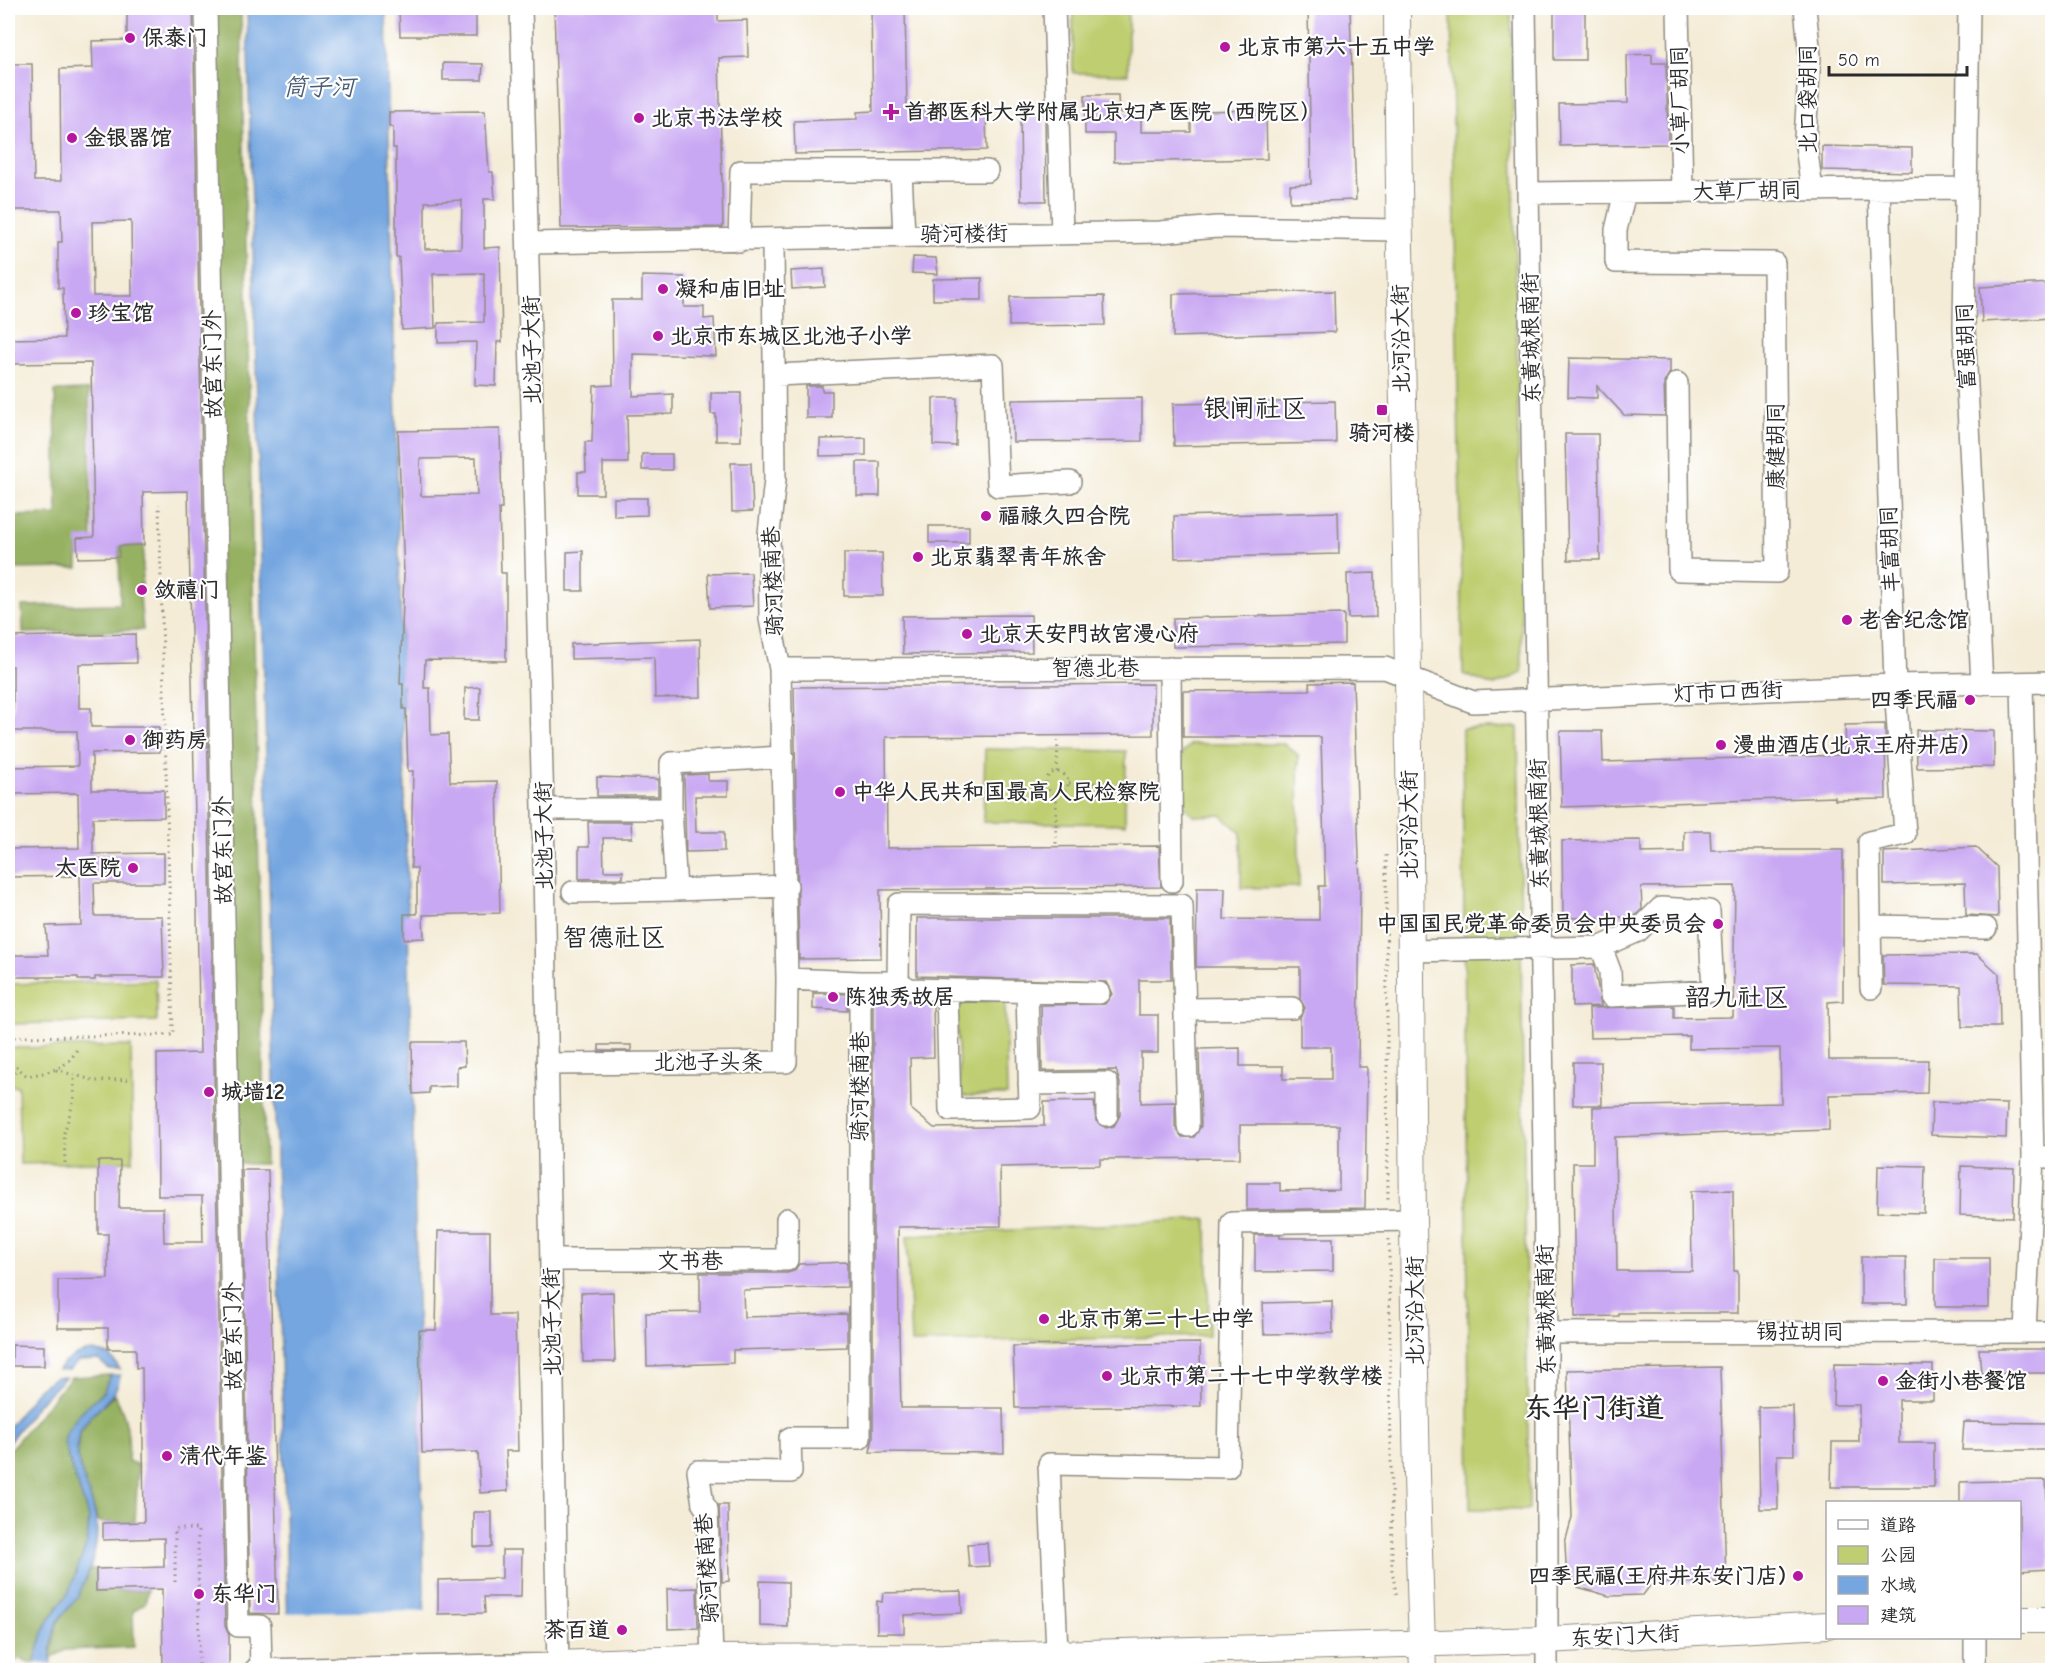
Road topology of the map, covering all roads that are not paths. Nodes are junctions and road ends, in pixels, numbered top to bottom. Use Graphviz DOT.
graph roads {
  1 [pos="206,8"];
  2 [pos="521,8"];
  3 [pos="1054,8"];
  4 [pos="1397,8"];
  5 [pos="1525,8"];
  6 [pos="1678,8"];
  7 [pos="1805,8"];
  8 [pos="1969,8"];
  9 [pos="902,171"];
  10 [pos="987,171"];
  11 [pos="1966,188"];
  12 [pos="1812,189"];
  13 [pos="1879,189"];
  14 [pos="1625,192"];
  15 [pos="1682,192"];
  16 [pos="1528,193"];
  17 [pos="1398,230"];
  18 [pos="1062,232"];
  19 [pos="904,236"];
  20 [pos="773,240"];
  21 [pos="739,241"];
  22 [pos="529,243"];
  23 [pos="776,375"];
  24 [pos="1677,383"];
  25 [pos="1070,482"];
  26 [pos="1170,668"];
  27 [pos="780,669"];
  28 [pos="1408,675"];
  29 [pos="2052,682"];
  30 [pos="2022,683"];
  31 [pos="1982,684"];
  32 [pos="1895,685"];
  33 [pos="1536,700"];
  34 [pos="783,757"];
  35 [pos="543,809"];
  36 [pos="671,809"];
  37 [pos="1172,881"];
  38 [pos="787,886"];
  39 [pos="676,890"];
  40 [pos="573,892"];
  41 [pos="1871,926"];
  42 [pos="1986,928"];
  43 [pos="1601,947"];
  44 [pos="1541,948"];
  45 [pos="1409,951"];
  46 [pos="787,979"];
  47 [pos="860,982"];
  48 [pos="898,982"];
  49 [pos="1872,988"];
  50 [pos="947,990"];
  51 [pos="1027,991"];
  52 [pos="1099,993"];
  53 [pos="1292,1008"];
  54 [pos="1185,1009"];
  55 [pos="547,1064"];
  56 [pos="1029,1084"];
  57 [pos="1107,1115"];
  58 [pos="1188,1126"];
  59 [pos="2043,1157"];
  60 [pos="787,1219"];
  61 [pos="1414,1220"];
  62 [pos="551,1260"];
  63 [pos="2025,1332"];
  64 [pos="2052,1332"];
  65 [pos="1547,1333"];
  66 [pos="2021,1620"];
  67 [pos="2052,1620"];
  68 [pos="1826,1625"];
  69 [pos="1975,1639"];
  70 [pos="1546,1640"];
  71 [pos="1422,1642"];
  72 [pos="1057,1653"];
  73 [pos="712,1658"];
  74 [pos="1110,1662"];
  75 [pos="943,1664"];
  76 [pos="558,1667"];
  77 [pos="285,1669"];
  78 [pos="261,1670"];
  79 [pos="255,1671"];
  80 [pos="1423,1671"];
  81 [pos="1547,1671"];
  82 [pos="1975,1671"];
  1 -- 78 [label="street, 故宫东门外"];
  2 -- 22 [label="street, 北池子大街"];
  3 -- 18 [label="street"];
  4 -- 17 [label="main road, 北河沿大街"];
  5 -- 16 [label="street, 东黄城根南街"];
  6 -- 15 [label="street, 小草厂胡同"];
  7 -- 12 [label="street, 北口袋胡同"];
  8 -- 11 [label="street, 富强胡同"];
  9 -- 10 [label="street"];
  9 -- 19 [label="street"];
  9 -- 21 [label="street"];
  11 -- 13 [label="street, 大草厂胡同"];
  11 -- 31 [label="street, 富强胡同"];
  12 -- 13 [label="street, 大草厂胡同"];
  12 -- 15 [label="street, 大草厂胡同"];
  13 -- 32 [label="street, 丰富胡同"];
  14 -- 15 [label="street, 大草厂胡同"];
  14 -- 16 [label="street, 大草厂胡同"];
  14 -- 24 [label="street, 康健胡同"];
  16 -- 33 [label="street, 东黄城根南街"];
  17 -- 18 [label="street, 骑河楼街"];
  17 -- 28 [label="main road, 北河沿大街"];
  18 -- 19 [label="street, 骑河楼街"];
  19 -- 20 [label="street, 骑河楼街"];
  20 -- 21 [label="street, 骑河楼街"];
  20 -- 23 [label="street, 骑河楼南巷"];
  21 -- 22 [label="street, 骑河楼街"];
  22 -- 35 [label="street, 北池子大街"];
  23 -- 25 [label="street"];
  23 -- 27 [label="street, 骑河楼南巷"];
  26 -- 27 [label="street, 智德北巷"];
  26 -- 28 [label="street, 智德北巷"];
  26 -- 37 [label="street"];
  27 -- 34 [label="street, 骑河楼南巷"];
  28 -- 33 [label="street, 灯市口西街"];
  28 -- 45 [label="main road, 北河沿大街"];
  29 -- 30 [label="street, 灯市口西街"];
  30 -- 31 [label="street, 灯市口西街"];
  30 -- 59 [label="street"];
  31 -- 32 [label="street, 灯市口西街"];
  32 -- 33 [label="street, 灯市口西街"];
  32 -- 41 [label="street, 丰富胡同"];
  33 -- 44 [label="street, 东黄城根南街"];
  34 -- 36 [label="street"];
  34 -- 38 [label="street, 骑河楼南巷"];
  35 -- 36 [label="street"];
  35 -- 55 [label="street, 北池子大街"];
  36 -- 39 [label="street"];
  38 -- 39 [label="street"];
  38 -- 46 [label="street, 骑河楼南巷"];
  39 -- 40 [label="street"];
  41 -- 42 [label="street"];
  41 -- 49 [label="street, 丰富胡同"];
  43 -- 43 [label="street"];
  43 -- 44 [label="street"];
  44 -- 45 [label="street"];
  44 -- 65 [label="street, 东黄城根南街"];
  45 -- 61 [label="main road, 北河沿大街"];
  46 -- 47 [label="street"];
  46 -- 55 [label="street, 北池子头条"];
  47 -- 48 [label="street"];
  47 -- 73 [label="street, 骑河楼南巷"];
  48 -- 50 [label="street"];
  48 -- 54 [label="street"];
  50 -- 51 [label="street"];
  50 -- 56 [label="street"];
  51 -- 52 [label="street"];
  51 -- 56 [label="street"];
  53 -- 54 [label="street"];
  54 -- 58 [label="street"];
  55 -- 62 [label="street, 北池子大街"];
  56 -- 57 [label="street"];
  59 -- 63 [label="street"];
  60 -- 62 [label="street, 文书巷"];
  61 -- 71 [label="main road, 北河沿大街"];
  61 -- 72 [label="street"];
  62 -- 76 [label="street, 北池子大街"];
  63 -- 64 [label="street, 锡拉胡同"];
  63 -- 65 [label="street, 锡拉胡同"];
  65 -- 70 [label="street, 东黄城根南街"];
  66 -- 67 [label="main road"];
  68 -- 70 [label="main road, 东安门大街"];
  69 -- 82 [label="street"];
  70 -- 71 [label="main road, 东安门大街"];
  70 -- 81 [label="street, 东黄城根南街"];
  71 -- 74 [label="main road, 东安门大街"];
  71 -- 80 [label="main road, 北河沿大街"];
  72 -- 74 [label="main road, 东安门大街"];
  72 -- 75 [label="main road, 东安门大街"];
  73 -- 75 [label="main road, 东安门大街"];
  73 -- 76 [label="main road, 东安门大街"];
  76 -- 77 [label="street"];
  77 -- 78 [label="street"];
  78 -- 79 [label="street"];
}
